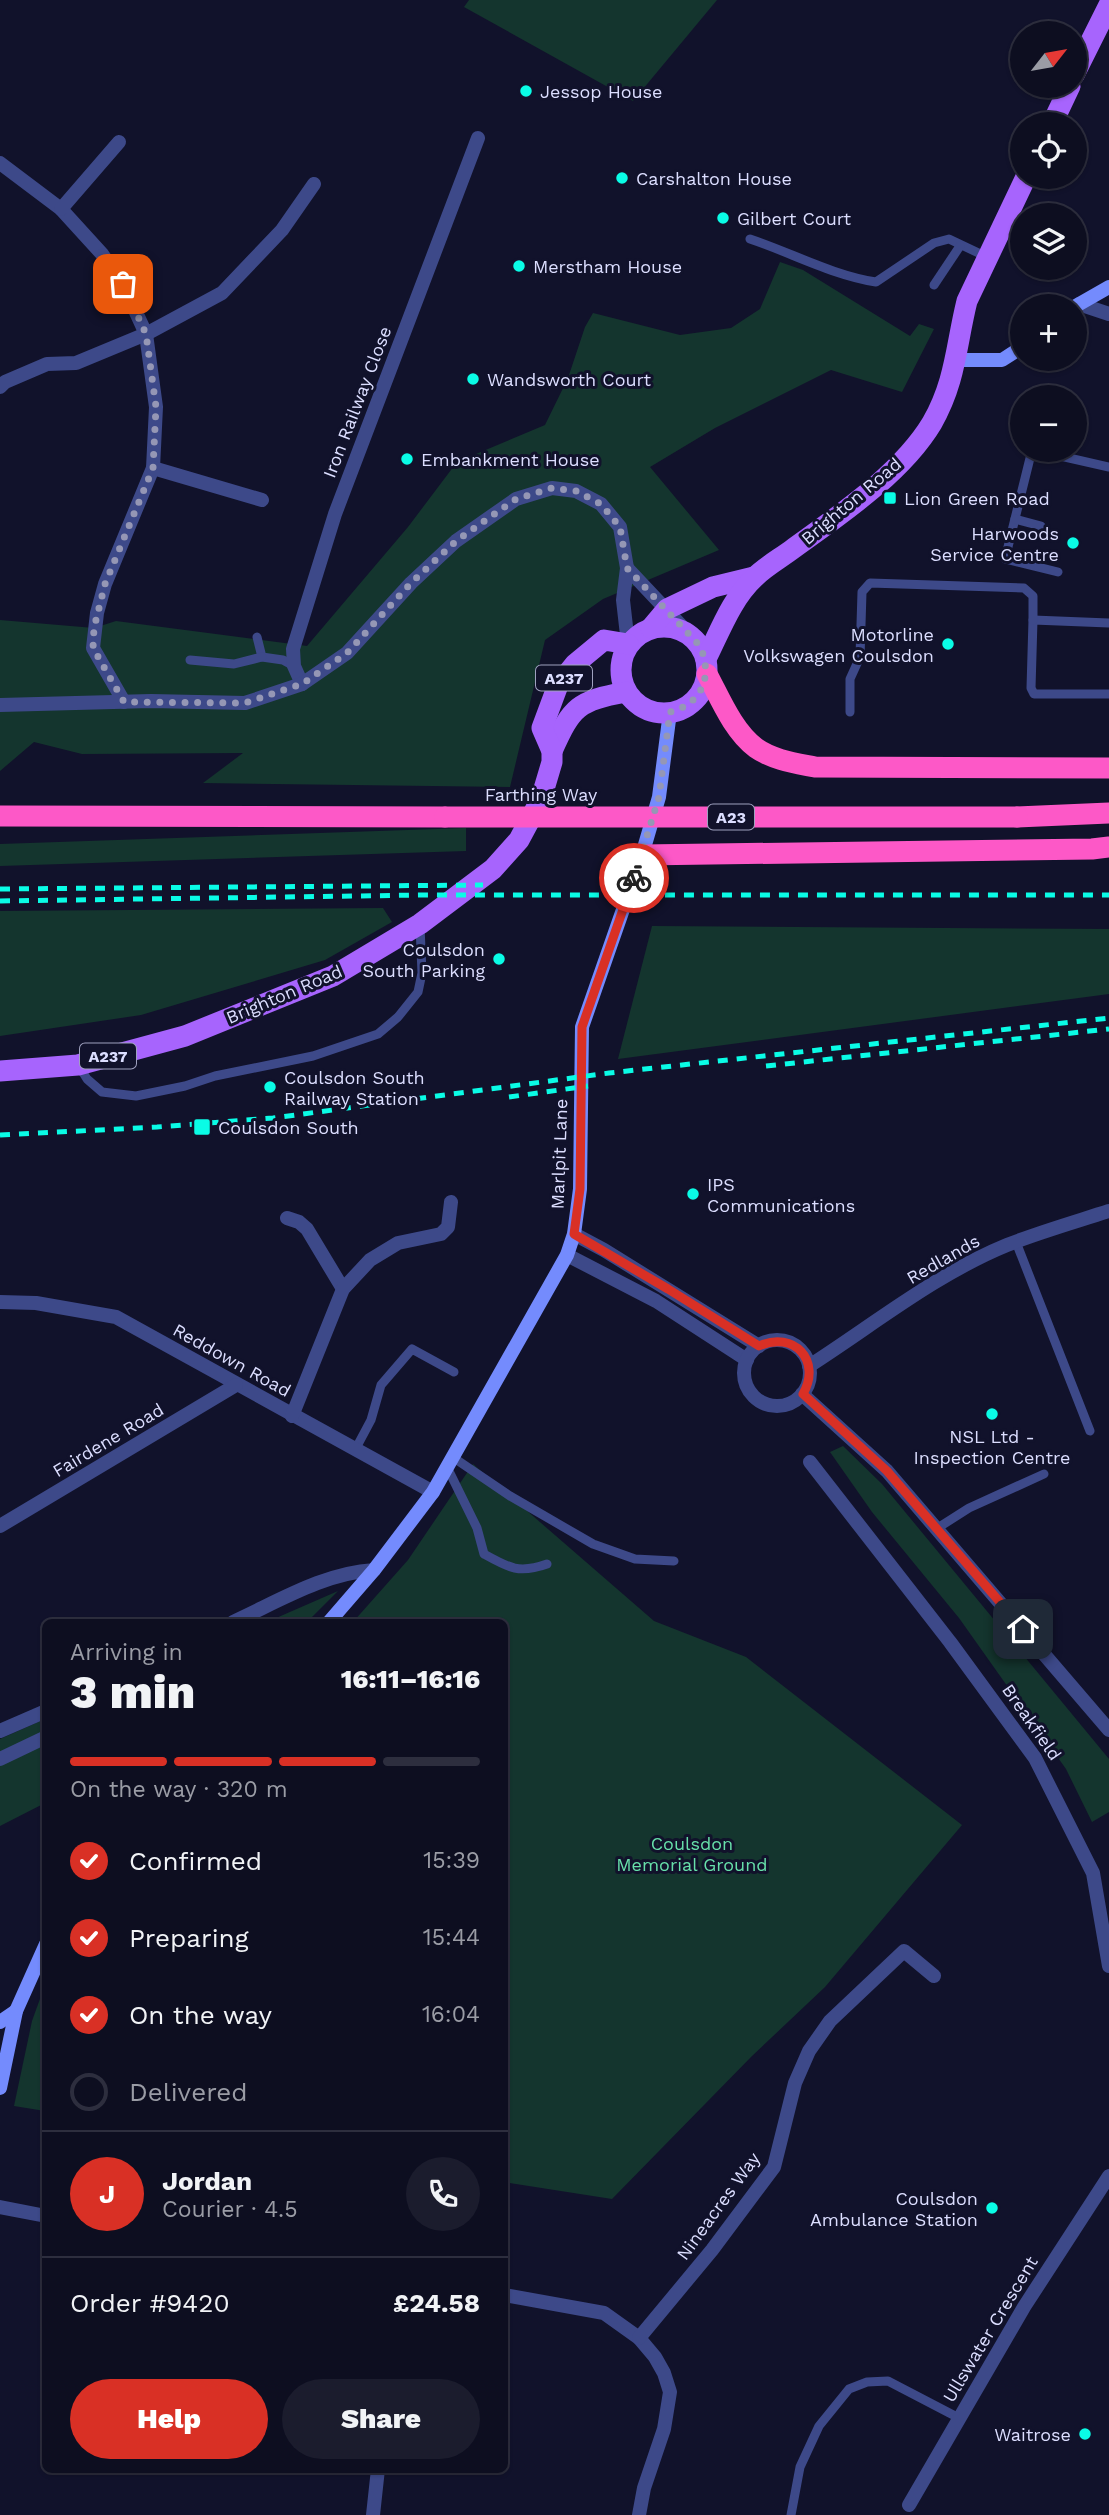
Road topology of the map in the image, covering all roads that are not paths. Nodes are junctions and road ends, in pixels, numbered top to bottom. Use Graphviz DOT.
graph roads {
  1 [pos="1109,5"];
  2 [pos="1087,49"];
  3 [pos="478,138"];
  4 [pos="119,142"];
  5 [pos="0,163"];
  6 [pos="314,184"];
  7 [pos="1020,189"];
  8 [pos="61,208"];
  9 [pos="750,239"];
  10 [pos="960,246"];
  11 [pos="988,257"];
  12 [pos="934,285"];
  13 [pos="1109,287"];
  14 [pos="1087,299"];
  15 [pos="1087,308"];
  16 [pos="1109,314"];
  17 [pos="146,334"];
  18 [pos="1010,355"];
  19 [pos="957,360"];
  20 [pos="0,387"];
  21 [pos="1030,462"];
  22 [pos="1087,462"];
  23 [pos="1109,467"];
  24 [pos="153,468"];
  25 [pos="262,500"];
  26 [pos="1015,519"];
  27 [pos="1041,526"];
  28 [pos="627,568"];
  29 [pos="1058,572"];
  30 [pos="754,578"];
  31 [pos="667,609"];
  32 [pos="1033,620"];
  33 [pos="1109,622"];
  34 [pos="651,628"];
  35 [pos="691,636"];
  36 [pos="257,637"];
  37 [pos="628,644"];
  38 [pos="262,657"];
  39 [pos="190,660"];
  40 [pos="294,666"];
  41 [pos="706,666"];
  42 [pos="302,684"];
  43 [pos="626,692"];
  44 [pos="1109,694"];
  45 [pos="124,702"];
  46 [pos="0,705"];
  47 [pos="670,712"];
  48 [pos="850,712"];
  49 [pos="552,751"];
  50 [pos="1109,768"];
  51 [pos="1109,813"];
  52 [pos="1082,815"];
  53 [pos="0,816"];
  54 [pos="1109,820"];
  55 [pos="1109,847"];
  56 [pos="642,855"];
  57 [pos="420,933"];
  58 [pos="0,1071"];
  59 [pos="82,1072"];
  60 [pos="451,1202"];
  61 [pos="1109,1211"];
  62 [pos="287,1218"];
  63 [pos="574,1234"];
  64 [pos="1016,1242"];
  65 [pos="568,1255"];
  66 [pos="343,1289"];
  67 [pos="0,1303"];
  68 [pos="759,1346"];
  69 [pos="747,1360"];
  70 [pos="809,1366"];
  71 [pos="454,1372"];
  72 [pos="236,1385"];
  73 [pos="803,1394"];
  74 [pos="292,1416"];
  75 [pos="1090,1431"];
  76 [pos="355,1450"];
  77 [pos="810,1462"];
  78 [pos="451,1463"];
  79 [pos="1044,1474"];
  80 [pos="433,1492"];
  81 [pos="0,1527"];
  82 [pos="936,1529"];
  83 [pos="674,1561"];
  84 [pos="547,1564"];
  85 [pos="374,1570"];
  86 [pos="240,1619"];
  87 [pos="332,1619"];
  88 [pos="42,1712"];
  89 [pos="1109,1730"];
  90 [pos="0,1731"];
  91 [pos="42,1739"];
  92 [pos="0,1759"];
  93 [pos="42,1953"];
  94 [pos="1109,1966"];
  95 [pos="934,1976"];
  96 [pos="16,2011"];
  97 [pos="0,2022"];
  98 [pos="0,2088"];
  99 [pos="1109,2176"];
  100 [pos="0,2207"];
  101 [pos="42,2215"];
  102 [pos="508,2296"];
  103 [pos="639,2338"];
  104 [pos="959,2418"];
  105 [pos="378,2473"];
  106 [pos="909,2505"];
  107 [pos="373,2515"];
  108 [pos="639,2515"];
  109 [pos="792,2515"];
  1 -- 2 [label="main road"];
  3 -- 40 [label="street, Iron Railway Close"];
  4 -- 8 [label="street"];
  5 -- 8 [label="street"];
  6 -- 17 [label="street"];
  7 -- 11 [label="main road"];
  8 -- 17 [label="street"];
  9 -- 10 [label="lane"];
  10 -- 11 [label="lane"];
  10 -- 12 [label="lane"];
  11 -- 19 [label="main road"];
  13 -- 14 [label="main road"];
  15 -- 16 [label="street"];
  17 -- 20 [label="street"];
  17 -- 24 [label="street"];
  18 -- 19 [label="main road"];
  19 -- 30 [label="main road, Brighton Road"];
  21 -- 26 [label="lane"];
  22 -- 23 [label="lane"];
  24 -- 25 [label="street"];
  24 -- 45 [label="street"];
  26 -- 27 [label="lane"];
  26 -- 29 [label="lane"];
  28 -- 31 [label="street"];
  28 -- 37 [label="street"];
  28 -- 42 [label="street"];
  30 -- 31 [label="main road, Brighton Road"];
  30 -- 41 [label="main road, Brighton Road"];
  31 -- 34 [label="main road, Brighton Road"];
  31 -- 35 [label="street"];
  32 -- 33 [label="lane"];
  32 -- 44 [label="lane"];
  32 -- 48 [label="lane"];
  34 -- 35 [label="main road"];
  34 -- 37 [label="main road"];
  35 -- 41 [label="main road"];
  36 -- 38 [label="lane"];
  37 -- 43 [label="main road"];
  37 -- 49 [label="main road, Brighton Road / A237"];
  38 -- 39 [label="lane"];
  38 -- 40 [label="lane"];
  40 -- 42 [label="street"];
  41 -- 47 [label="main road"];
  41 -- 50 [label="highway"];
  42 -- 45 [label="street"];
  43 -- 47 [label="main road"];
  43 -- 49 [label="main road, Brighton Road / A237"];
  45 -- 46 [label="street"];
  47 -- 56 [label="main road, Marlpit Lane"];
  49 -- 57 [label="main road, Brighton Road / A237"];
  51 -- 52 [label="highway, Farthing Way / A23"];
  52 -- 53 [label="highway, Farthing Way / A23, bridge"];
  52 -- 54 [label="highway, Farthing Way / A23"];
  55 -- 56 [label="highway, A23"];
  56 -- 63 [label="main road, Marlpit Lane"];
  57 -- 59 [label="main road, Brighton Road / A237"];
  57 -- 59 [label="lane"];
  58 -- 59 [label="main road, Brighton Road / A237"];
  60 -- 66 [label="street"];
  61 -- 64 [label="street, Redlands"];
  62 -- 66 [label="street"];
  63 -- 65 [label="main road, Marlpit Lane"];
  63 -- 68 [label="street"];
  64 -- 70 [label="street, Redlands"];
  64 -- 75 [label="lane"];
  65 -- 69 [label="street"];
  65 -- 78 [label="main road, Marlpit Lane"];
  66 -- 74 [label="street"];
  67 -- 72 [label="street, Reddown Road"];
  68 -- 69 [label="street"];
  68 -- 70 [label="street"];
  69 -- 73 [label="street"];
  70 -- 73 [label="street"];
  71 -- 76 [label="lane"];
  72 -- 74 [label="street, Reddown Road"];
  72 -- 81 [label="street, Fairdene Road"];
  73 -- 82 [label="street"];
  74 -- 76 [label="street, Reddown Road"];
  76 -- 80 [label="street, Reddown Road"];
  77 -- 94 [label="street, Breakfield"];
  78 -- 80 [label="main road, Marlpit Lane"];
  78 -- 83 [label="lane"];
  78 -- 84 [label="lane"];
  79 -- 82 [label="lane"];
  80 -- 85 [label="main road, Marlpit Lane"];
  82 -- 89 [label="street"];
  85 -- 86 [label="street"];
  85 -- 87 [label="main road, Marlpit Lane"];
  88 -- 90 [label="street"];
  91 -- 92 [label="street"];
  93 -- 96 [label="main road"];
  95 -- 103 [label="street, Nineacres Way"];
  96 -- 97 [label="main road"];
  96 -- 98 [label="main road"];
  99 -- 104 [label="street, Ullswater Crescent"];
  100 -- 101 [label="street"];
  102 -- 103 [label="street"];
  103 -- 108 [label="street"];
  104 -- 106 [label="street, Ullswater Crescent"];
  104 -- 109 [label="lane"];
  105 -- 107 [label="street"];
}
